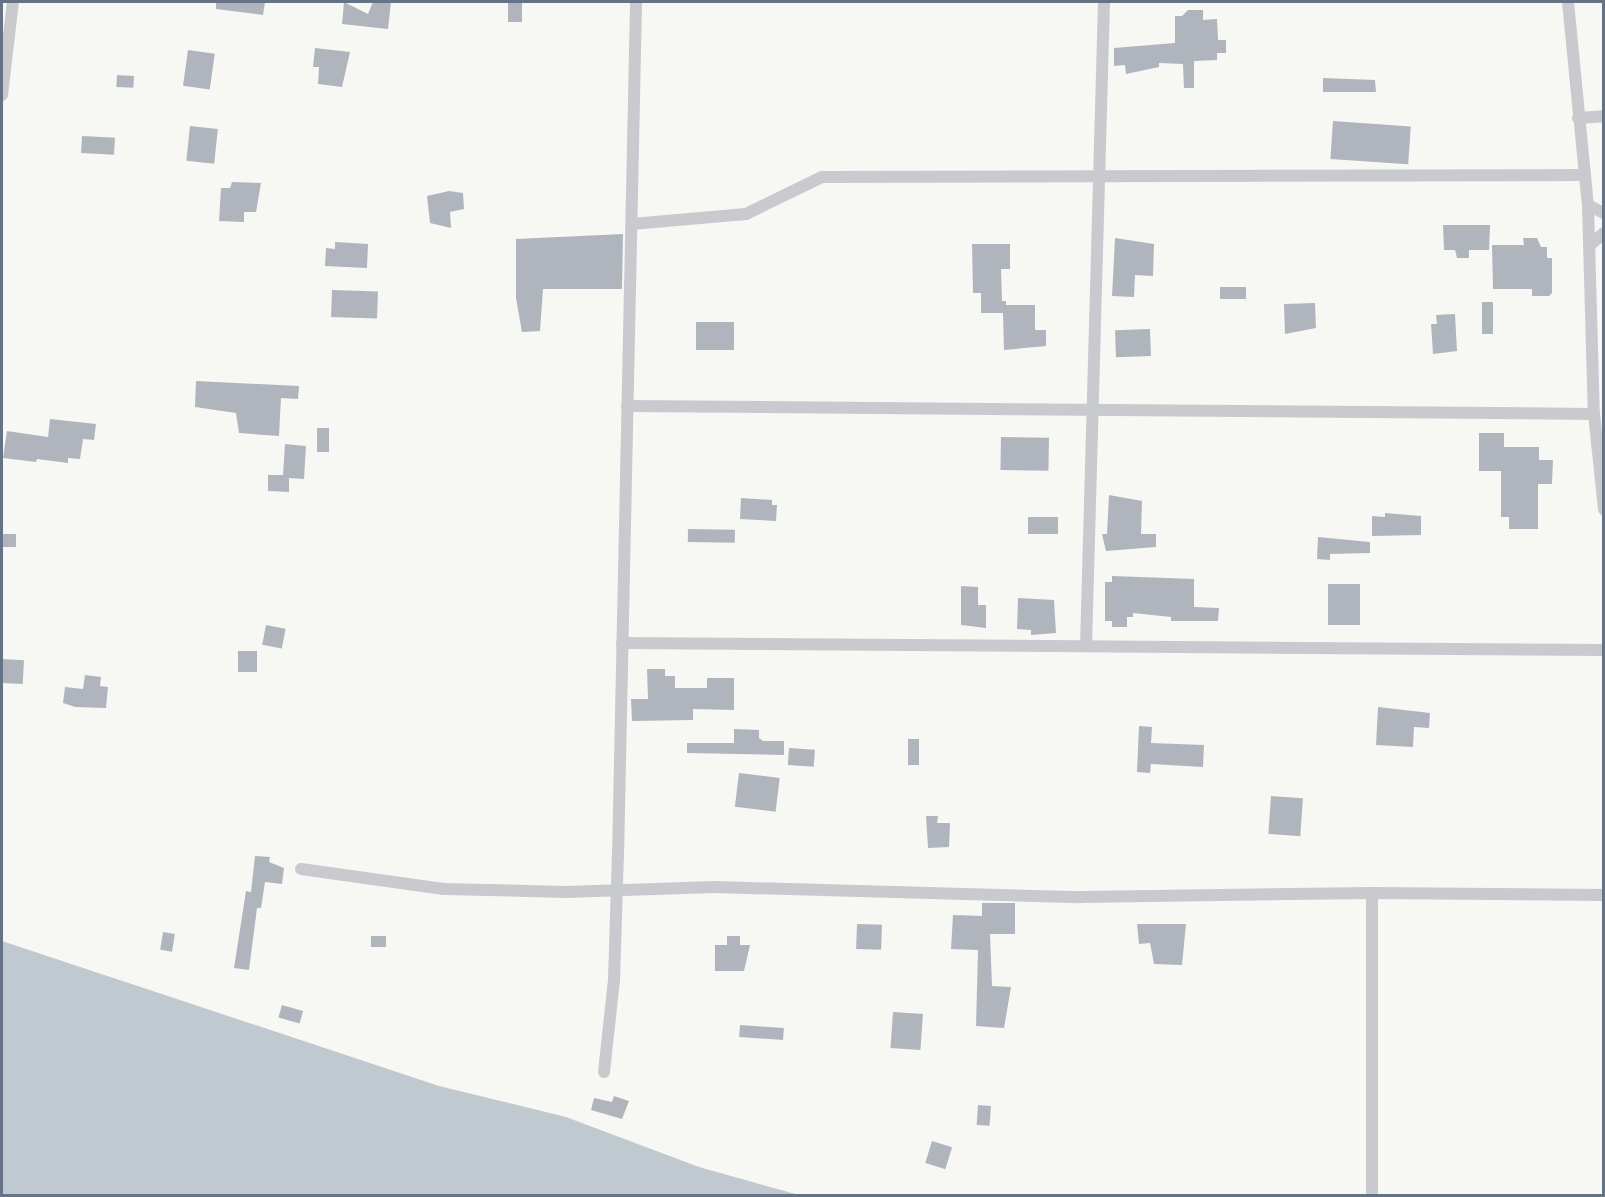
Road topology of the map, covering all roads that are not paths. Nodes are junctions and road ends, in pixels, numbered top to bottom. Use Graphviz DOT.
graph roads {
  1 [pos="13,2"];
  2 [pos="636,2"];
  3 [pos="1104,2"];
  4 [pos="1569,2"];
  5 [pos="2,95"];
  6 [pos="1604,116"];
  7 [pos="1578,118"];
  8 [pos="1100,175"];
  9 [pos="1585,175"];
  10 [pos="1588,205"];
  11 [pos="1604,213"];
  12 [pos="632,224"];
  13 [pos="1604,233"];
  14 [pos="1589,246"];
  15 [pos="627,406"];
  16 [pos="1090,408"];
  17 [pos="1594,414"];
  18 [pos="1604,509"];
  19 [pos="622,643"];
  20 [pos="1086,646"];
  21 [pos="1604,650"];
  22 [pos="301,869"];
  23 [pos="617,891"];
  24 [pos="1372,892"];
  25 [pos="1604,895"];
  26 [pos="604,1072"];
  27 [pos="1372,1196"];
  1 -- 5 [label="street"];
  2 -- 12 [label="street"];
  3 -- 8 [label="street"];
  4 -- 7 [label="street"];
  6 -- 7 [label="street"];
  7 -- 9 [label="street"];
  8 -- 9 [label="street"];
  8 -- 12 [label="street"];
  8 -- 16 [label="street"];
  9 -- 10 [label="street"];
  10 -- 11 [label="street"];
  10 -- 14 [label="street"];
  12 -- 15 [label="street"];
  13 -- 14 [label="street"];
  14 -- 17 [label="street"];
  15 -- 16 [label="street"];
  15 -- 19 [label="street"];
  16 -- 17 [label="street"];
  16 -- 20 [label="street"];
  17 -- 18 [label="street"];
  19 -- 20 [label="street"];
  19 -- 23 [label="street"];
  20 -- 21 [label="street"];
  22 -- 23 [label="street"];
  23 -- 24 [label="street"];
  23 -- 26 [label="street"];
  24 -- 25 [label="street"];
  24 -- 27 [label="street"];
}
